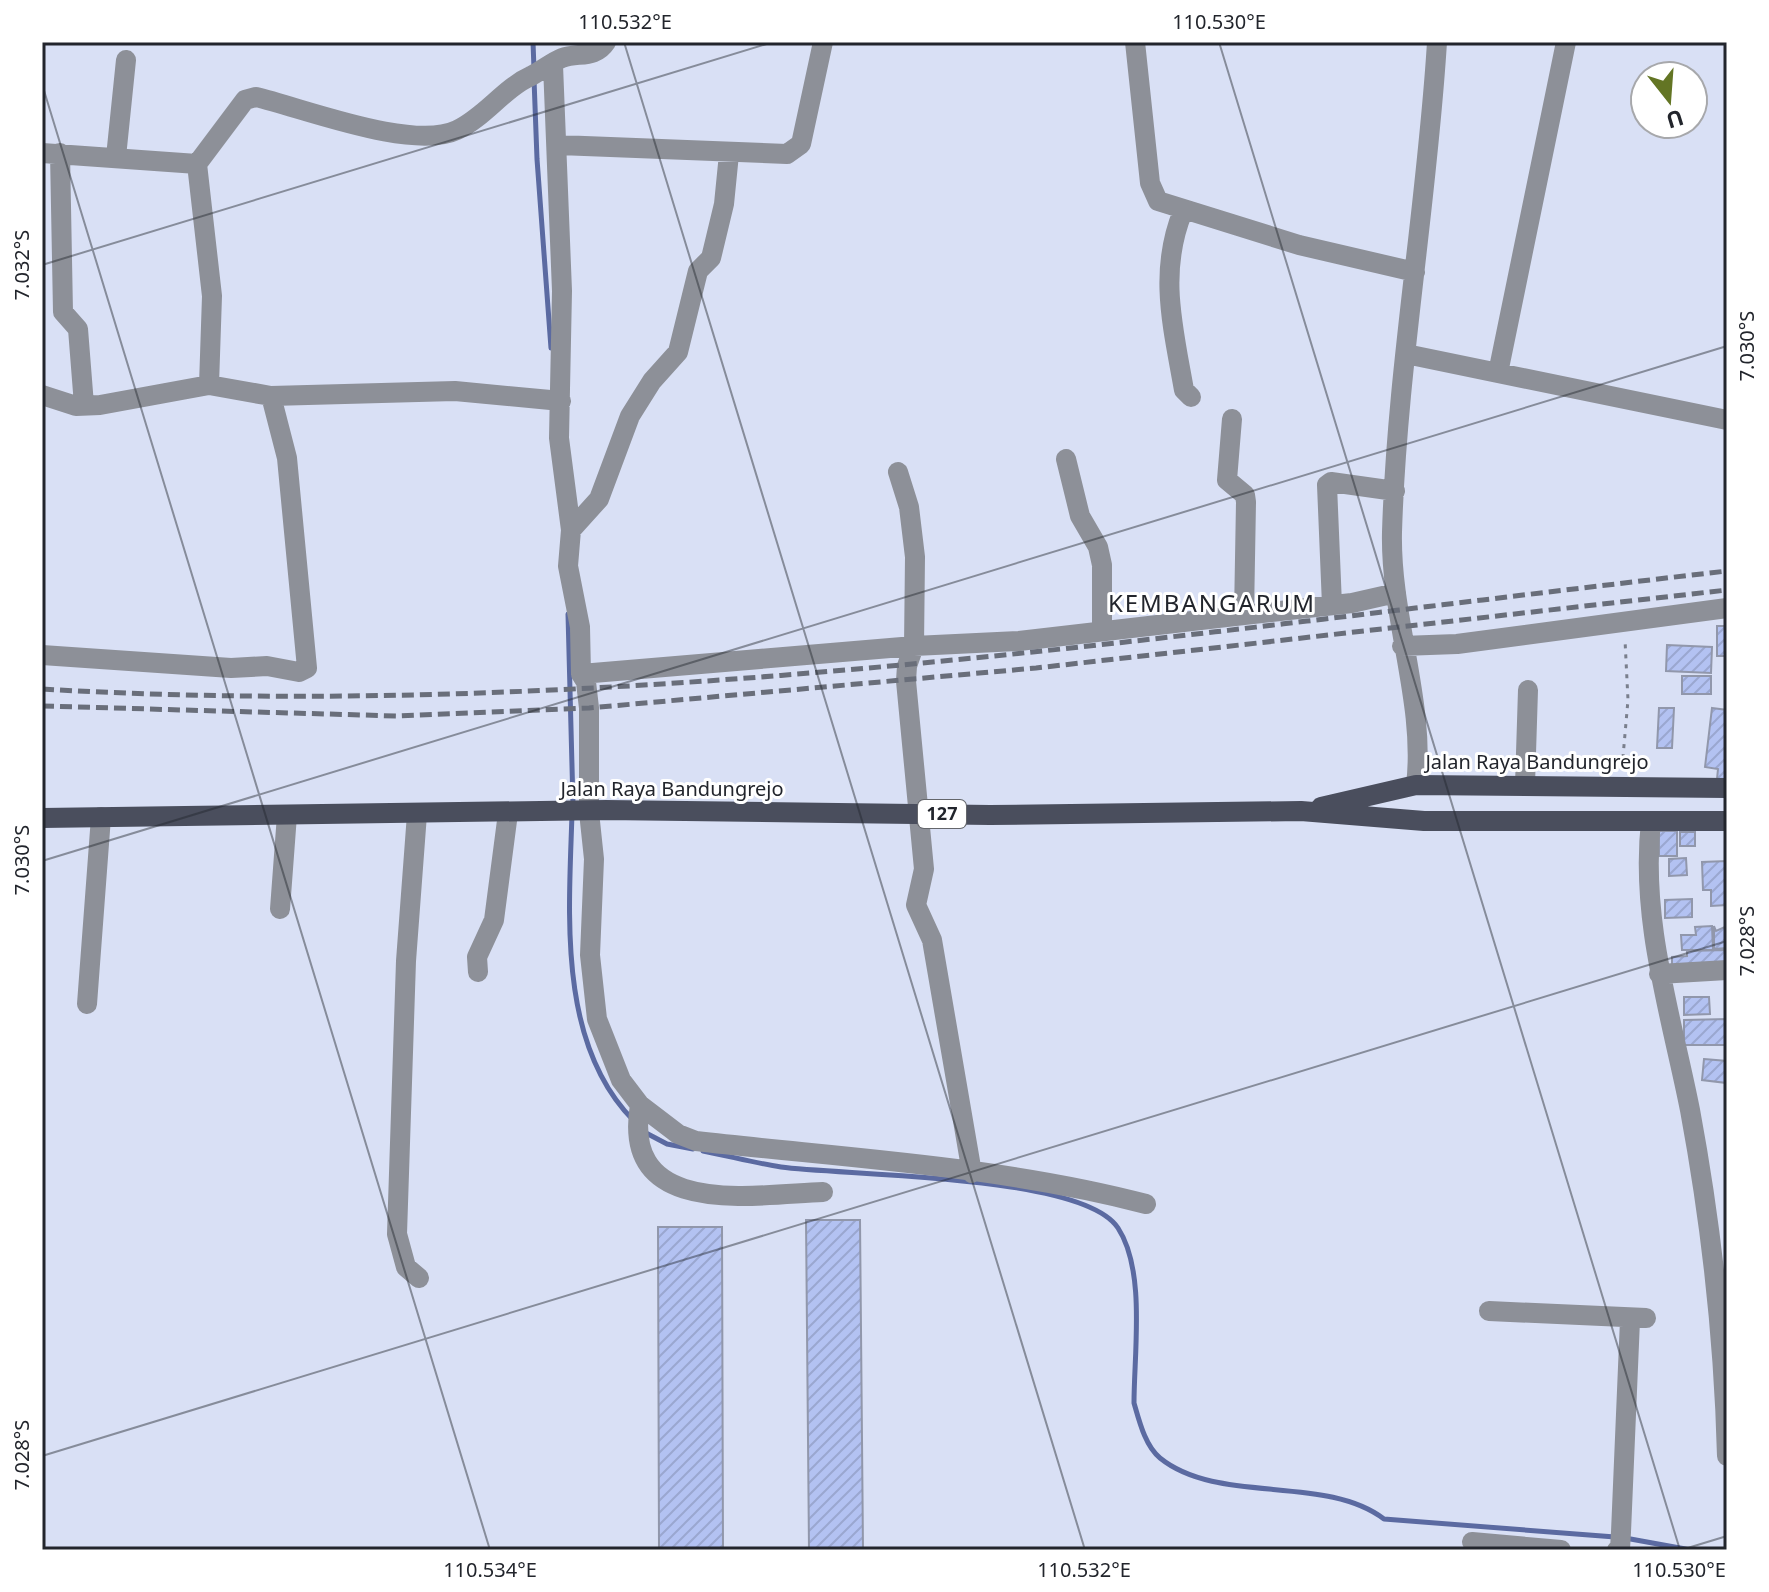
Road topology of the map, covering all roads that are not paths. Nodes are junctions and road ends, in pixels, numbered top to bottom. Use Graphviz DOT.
graph roads {
  1 [pos="606,42"];
  2 [pos="823,42"];
  3 [pos="1135,42"];
  4 [pos="1437,42"];
  5 [pos="1566,42"];
  6 [pos="554,59"];
  7 [pos="126,60"];
  8 [pos="559,145"];
  9 [pos="51,153"];
  10 [pos="729,154"];
  11 [pos="116,157"];
  12 [pos="197,164"];
  13 [pos="1183,211"];
  14 [pos="1415,272"];
  15 [pos="1406,354"];
  16 [pos="1498,373"];
  17 [pos="209,385"];
  18 [pos="42,395"];
  19 [pos="271,396"];
  20 [pos="1191,397"];
  21 [pos="559,400"];
  22 [pos="84,405"];
  23 [pos="1232,419"];
  24 [pos="1727,420"];
  25 [pos="1066,459"];
  26 [pos="898,472"];
  27 [pos="1395,491"];
  28 [pos="571,530"];
  29 [pos="1396,593"];
  30 [pos="1332,605"];
  31 [pos="1727,608"];
  32 [pos="1244,615"];
  33 [pos="1102,632"];
  34 [pos="914,646"];
  35 [pos="1402,646"];
  36 [pos="42,655"];
  37 [pos="581,674"];
  38 [pos="1528,690"];
  39 [pos="1416,785"];
  40 [pos="1525,785"];
  41 [pos="1599,786"];
  42 [pos="1727,788"];
  43 [pos="1301,811"];
  44 [pos="579,812"];
  45 [pos="508,813"];
  46 [pos="916,813"];
  47 [pos="417,814"];
  48 [pos="287,815"];
  49 [pos="101,817"];
  50 [pos="42,818"];
  51 [pos="1599,821"];
  52 [pos="1651,821"];
  53 [pos="1727,821"];
  54 [pos="280,909"];
  55 [pos="1727,970"];
  56 [pos="478,972"];
  57 [pos="1659,974"];
  58 [pos="87,1004"];
  59 [pos="639,1109"];
  60 [pos="972,1173"];
  61 [pos="823,1192"];
  62 [pos="1146,1204"];
  63 [pos="419,1278"];
  64 [pos="1489,1311"];
  65 [pos="1727,1432"];
  66 [pos="1727,1456"];
  67 [pos="1472,1542"];
  68 [pos="1619,1544"];
  69 [pos="1561,1550"];
  1 -- 6 [label="street"];
  2 -- 10 [label="street"];
  3 -- 13 [label="street"];
  4 -- 14 [label="street"];
  5 -- 16 [label="street"];
  6 -- 8 [label="street"];
  6 -- 12 [label="street"];
  7 -- 11 [label="street"];
  8 -- 10 [label="street"];
  8 -- 21 [label="street"];
  9 -- 11 [label="street"];
  9 -- 22 [label="street"];
  10 -- 28 [label="street"];
  11 -- 12 [label="street"];
  12 -- 17 [label="street"];
  13 -- 14 [label="street"];
  13 -- 20 [label="street"];
  14 -- 15 [label="street"];
  15 -- 16 [label="street"];
  15 -- 27 [label="street"];
  16 -- 24 [label="street"];
  17 -- 19 [label="street"];
  17 -- 22 [label="street"];
  18 -- 22 [label="street"];
  19 -- 21 [label="street"];
  19 -- 36 [label="street"];
  21 -- 28 [label="street"];
  23 -- 32 [label="street"];
  25 -- 33 [label="street"];
  26 -- 34 [label="street"];
  27 -- 29 [label="street"];
  27 -- 30 [label="street"];
  28 -- 37 [label="street"];
  29 -- 30 [label="street"];
  29 -- 35 [label="street"];
  30 -- 32 [label="street"];
  31 -- 35 [label="street"];
  32 -- 33 [label="street"];
  33 -- 34 [label="street"];
  34 -- 37 [label="street"];
  34 -- 46 [label="street"];
  35 -- 39 [label="street"];
  37 -- 44 [label="street"];
  38 -- 40 [label="street"];
  39 -- 40 [label="main road, Jalan Raya Bandungrejo / 127"];
  39 -- 43 [label="main road, Jalan Raya Bandungrejo / 127"];
  40 -- 41 [label="main road, Jalan Raya Bandungrejo / 127"];
  41 -- 42 [label="main road, Jalan Raya Bandungrejo / 127"];
  41 -- 51 [label="main road"];
  43 -- 46 [label="main road, Jalan Raya Bandungrejo / 127"];
  43 -- 51 [label="main road, Jalan Raya Bandungrejo / 127"];
  44 -- 45 [label="main road, Jalan Raya Bandungrejo / 127"];
  44 -- 46 [label="main road, Jalan Raya Bandungrejo / 127"];
  44 -- 59 [label="street"];
  45 -- 47 [label="main road, Jalan Raya Bandungrejo / 127"];
  45 -- 56 [label="street"];
  46 -- 60 [label="street"];
  47 -- 48 [label="main road, Jalan Raya Bandungrejo / 127"];
  47 -- 63 [label="street"];
  48 -- 49 [label="main road, Jalan Raya Bandungrejo / 127"];
  48 -- 54 [label="street"];
  49 -- 50 [label="main road, Jalan Raya Bandungrejo / 127"];
  49 -- 58 [label="street"];
  51 -- 52 [label="main road, Jalan Raya Bandungrejo / 127"];
  52 -- 53 [label="main road, Jalan Raya Bandungrejo / 127"];
  52 -- 57 [label="street"];
  55 -- 57 [label="street"];
  57 -- 65 [label="street"];
  59 -- 60 [label="street"];
  59 -- 61 [label="street"];
  60 -- 62 [label="street"];
  64 -- 68 [label="street"];
  65 -- 66 [label="street"];
  67 -- 69 [label="street"];
}
